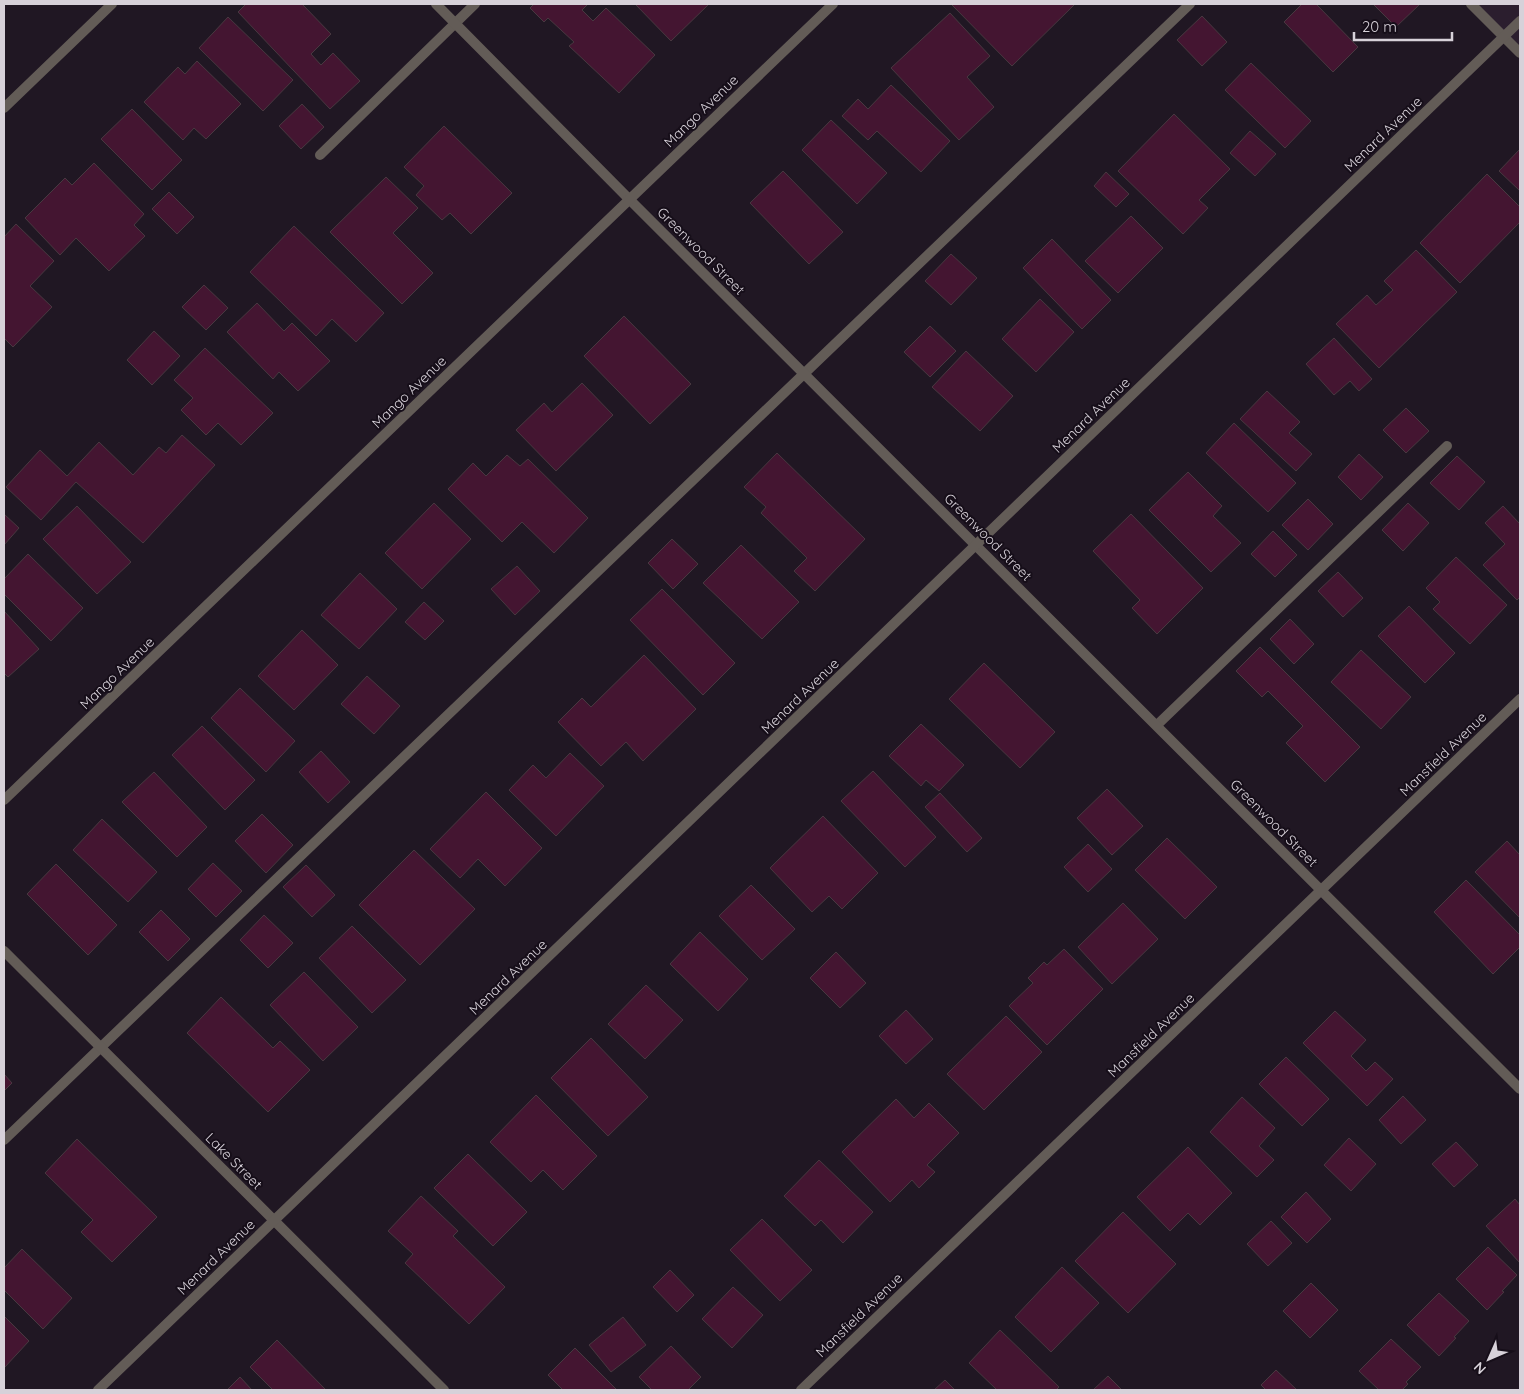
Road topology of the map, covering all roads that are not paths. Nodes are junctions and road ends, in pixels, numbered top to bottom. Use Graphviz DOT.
graph roads {
  1 [pos="112,4"];
  2 [pos="436,4"];
  3 [pos="475,4"];
  4 [pos="832,4"];
  5 [pos="1190,4"];
  6 [pos="1471,4"];
  7 [pos="1520,21"];
  8 [pos="455,23"];
  9 [pos="1504,36"];
  10 [pos="1520,53"];
  11 [pos="4,108"];
  12 [pos="320,155"];
  13 [pos="629,199"];
  14 [pos="805,374"];
  15 [pos="1447,446"];
  16 [pos="976,545"];
  17 [pos="1520,699"];
  18 [pos="1157,725"];
  19 [pos="4,800"];
  20 [pos="1322,890"];
  21 [pos="4,951"];
  22 [pos="101,1048"];
  23 [pos="1520,1089"];
  24 [pos="4,1140"];
  25 [pos="274,1221"];
  26 [pos="98,1390"];
  27 [pos="444,1390"];
  28 [pos="801,1390"];
  1 -- 11 [label="street"];
  2 -- 8 [label="street, Greenwood Street"];
  3 -- 8 [label="street"];
  4 -- 13 [label="street, Mango Avenue"];
  5 -- 14 [label="street"];
  6 -- 9 [label="street"];
  7 -- 9 [label="street, Menard Avenue"];
  8 -- 12 [label="street"];
  8 -- 13 [label="street, Greenwood Street"];
  9 -- 10 [label="street"];
  9 -- 16 [label="street, Menard Avenue"];
  13 -- 14 [label="street, Greenwood Street"];
  13 -- 19 [label="street, Mango Avenue"];
  14 -- 16 [label="street, Greenwood Street"];
  14 -- 22 [label="street"];
  15 -- 18 [label="street"];
  16 -- 18 [label="street, Greenwood Street"];
  16 -- 25 [label="street, Menard Avenue"];
  17 -- 20 [label="street, Mansfield Avenue"];
  18 -- 20 [label="street, Greenwood Street"];
  20 -- 23 [label="street, Greenwood Street"];
  20 -- 28 [label="street, Mansfield Avenue"];
  21 -- 22 [label="street, Lake Street"];
  22 -- 24 [label="street"];
  22 -- 25 [label="street, Lake Street"];
  25 -- 26 [label="street, Menard Avenue"];
  25 -- 27 [label="street, Lake Street"];
}
